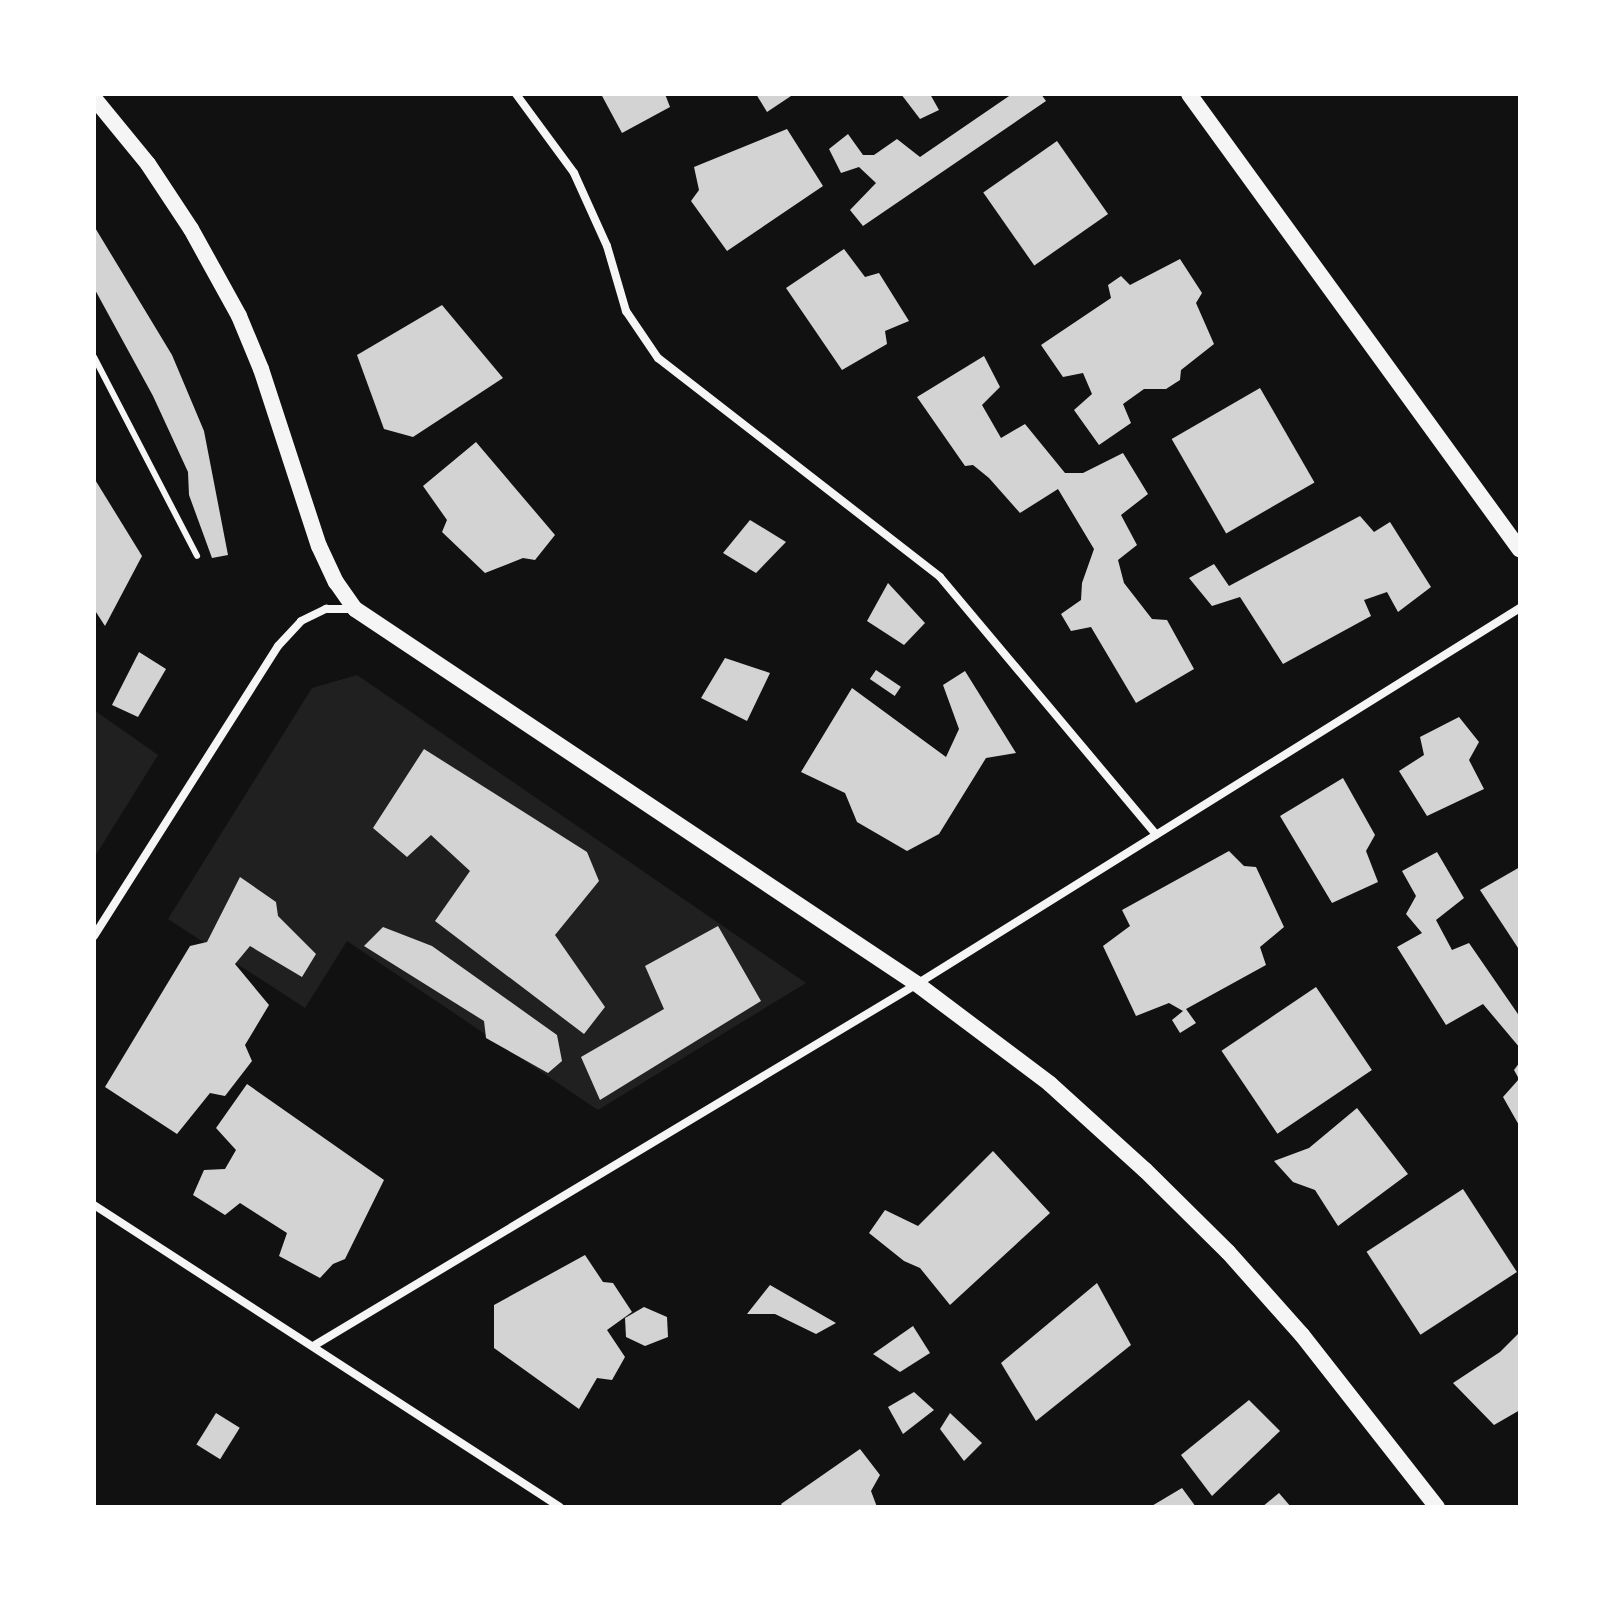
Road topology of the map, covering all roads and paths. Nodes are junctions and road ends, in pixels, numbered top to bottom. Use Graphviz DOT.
graph roads {
  1 [pos="516,94"];
  2 [pos="1189,94"];
  3 [pos="94,98"];
  4 [pos="94,357"];
  5 [pos="1520,550"];
  6 [pos="197,556"];
  7 [pos="1520,608"];
  8 [pos="355,609"];
  9 [pos="1156,834"];
  10 [pos="94,936"];
  11 [pos="917,984"];
  12 [pos="94,1205"];
  13 [pos="315,1345"];
  14 [pos="560,1507"];
  15 [pos="1437,1507"];
  1 -- 9 [label="street"];
  2 -- 5 [label="main road"];
  3 -- 8 [label="main road"];
  4 -- 6 [label="lane"];
  7 -- 9 [label="street"];
  8 -- 10 [label="street"];
  8 -- 11 [label="main road"];
  9 -- 11 [label="street"];
  11 -- 13 [label="street"];
  11 -- 15 [label="main road"];
  12 -- 13 [label="street"];
  13 -- 14 [label="street"];
}
